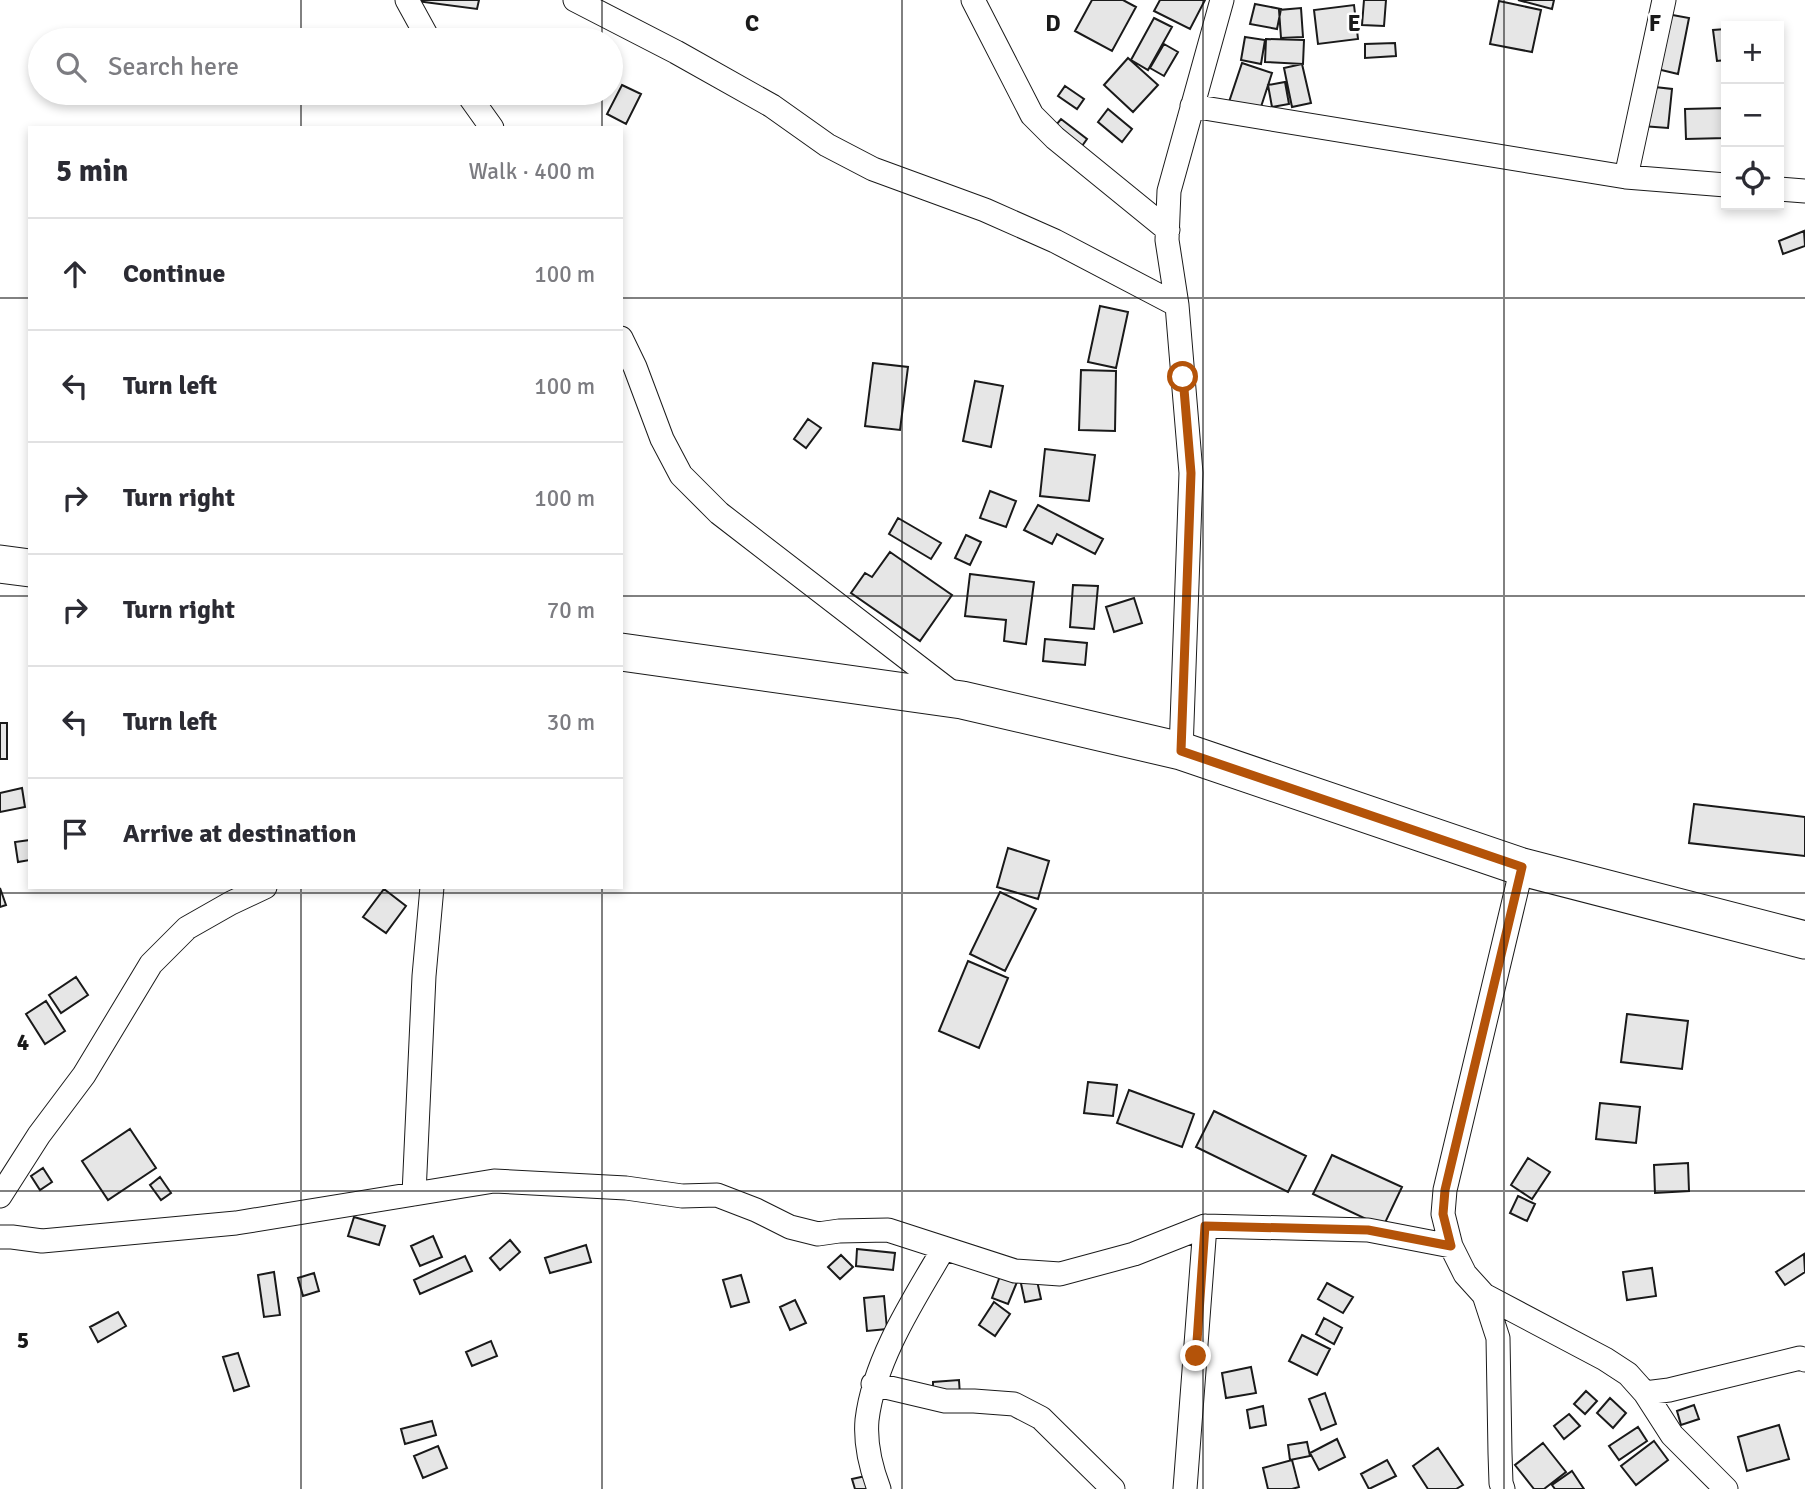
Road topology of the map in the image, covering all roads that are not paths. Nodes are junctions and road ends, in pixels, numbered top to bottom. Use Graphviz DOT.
graph roads {
  1 [pos="407,0"];
  2 [pos="575,0"];
  3 [pos="973,0"];
  4 [pos="1222,0"];
  5 [pos="1664,0"];
  6 [pos="422,28"];
  7 [pos="476,105"];
  8 [pos="1192,106"];
  9 [pos="491,126"];
  10 [pos="1626,177"];
  11 [pos="1721,185"];
  12 [pos="1784,189"];
  13 [pos="1805,191"];
  14 [pos="1168,230"];
  15 [pos="1177,305"];
  16 [pos="623,342"];
  17 [pos="0,564"];
  18 [pos="28,568"];
  19 [pos="623,652"];
  20 [pos="962,700"];
  21 [pos="1181,751"];
  22 [pos="1522,867"];
  23 [pos="261,889"];
  24 [pos="432,889"];
  25 [pos="1805,940"];
  26 [pos="414,1194"];
  27 [pos="0,1196"];
  28 [pos="1205,1226"];
  29 [pos="0,1237"];
  30 [pos="1451,1246"];
  31 [pos="944,1248"];
  32 [pos="1484,1295"];
  33 [pos="1803,1358"];
  34 [pos="873,1384"];
  35 [pos="1645,1393"];
  36 [pos="879,1489"];
  37 [pos="1113,1489"];
  38 [pos="1185,1489"];
  39 [pos="1503,1489"];
  40 [pos="1726,1489"];
  1 -- 6 [label="street"];
  2 -- 15 [label="street"];
  3 -- 14 [label="street"];
  4 -- 8 [label="street"];
  5 -- 10 [label="street"];
  7 -- 9 [label="street"];
  8 -- 10 [label="street"];
  8 -- 14 [label="street"];
  10 -- 11 [label="street"];
  12 -- 13 [label="street"];
  14 -- 15 [label="street"];
  15 -- 21 [label="street"];
  16 -- 20 [label="street"];
  17 -- 18 [label="main road"];
  19 -- 20 [label="main road"];
  20 -- 21 [label="main road"];
  21 -- 22 [label="main road"];
  22 -- 25 [label="main road"];
  22 -- 30 [label="street"];
  23 -- 27 [label="street"];
  24 -- 26 [label="street"];
  26 -- 29 [label="street"];
  26 -- 31 [label="street"];
  28 -- 30 [label="street"];
  28 -- 31 [label="street"];
  28 -- 38 [label="street"];
  30 -- 32 [label="street"];
  31 -- 34 [label="street"];
  32 -- 35 [label="street"];
  32 -- 39 [label="street"];
  33 -- 35 [label="street"];
  34 -- 36 [label="street"];
  34 -- 37 [label="street"];
  35 -- 40 [label="street"];
}
